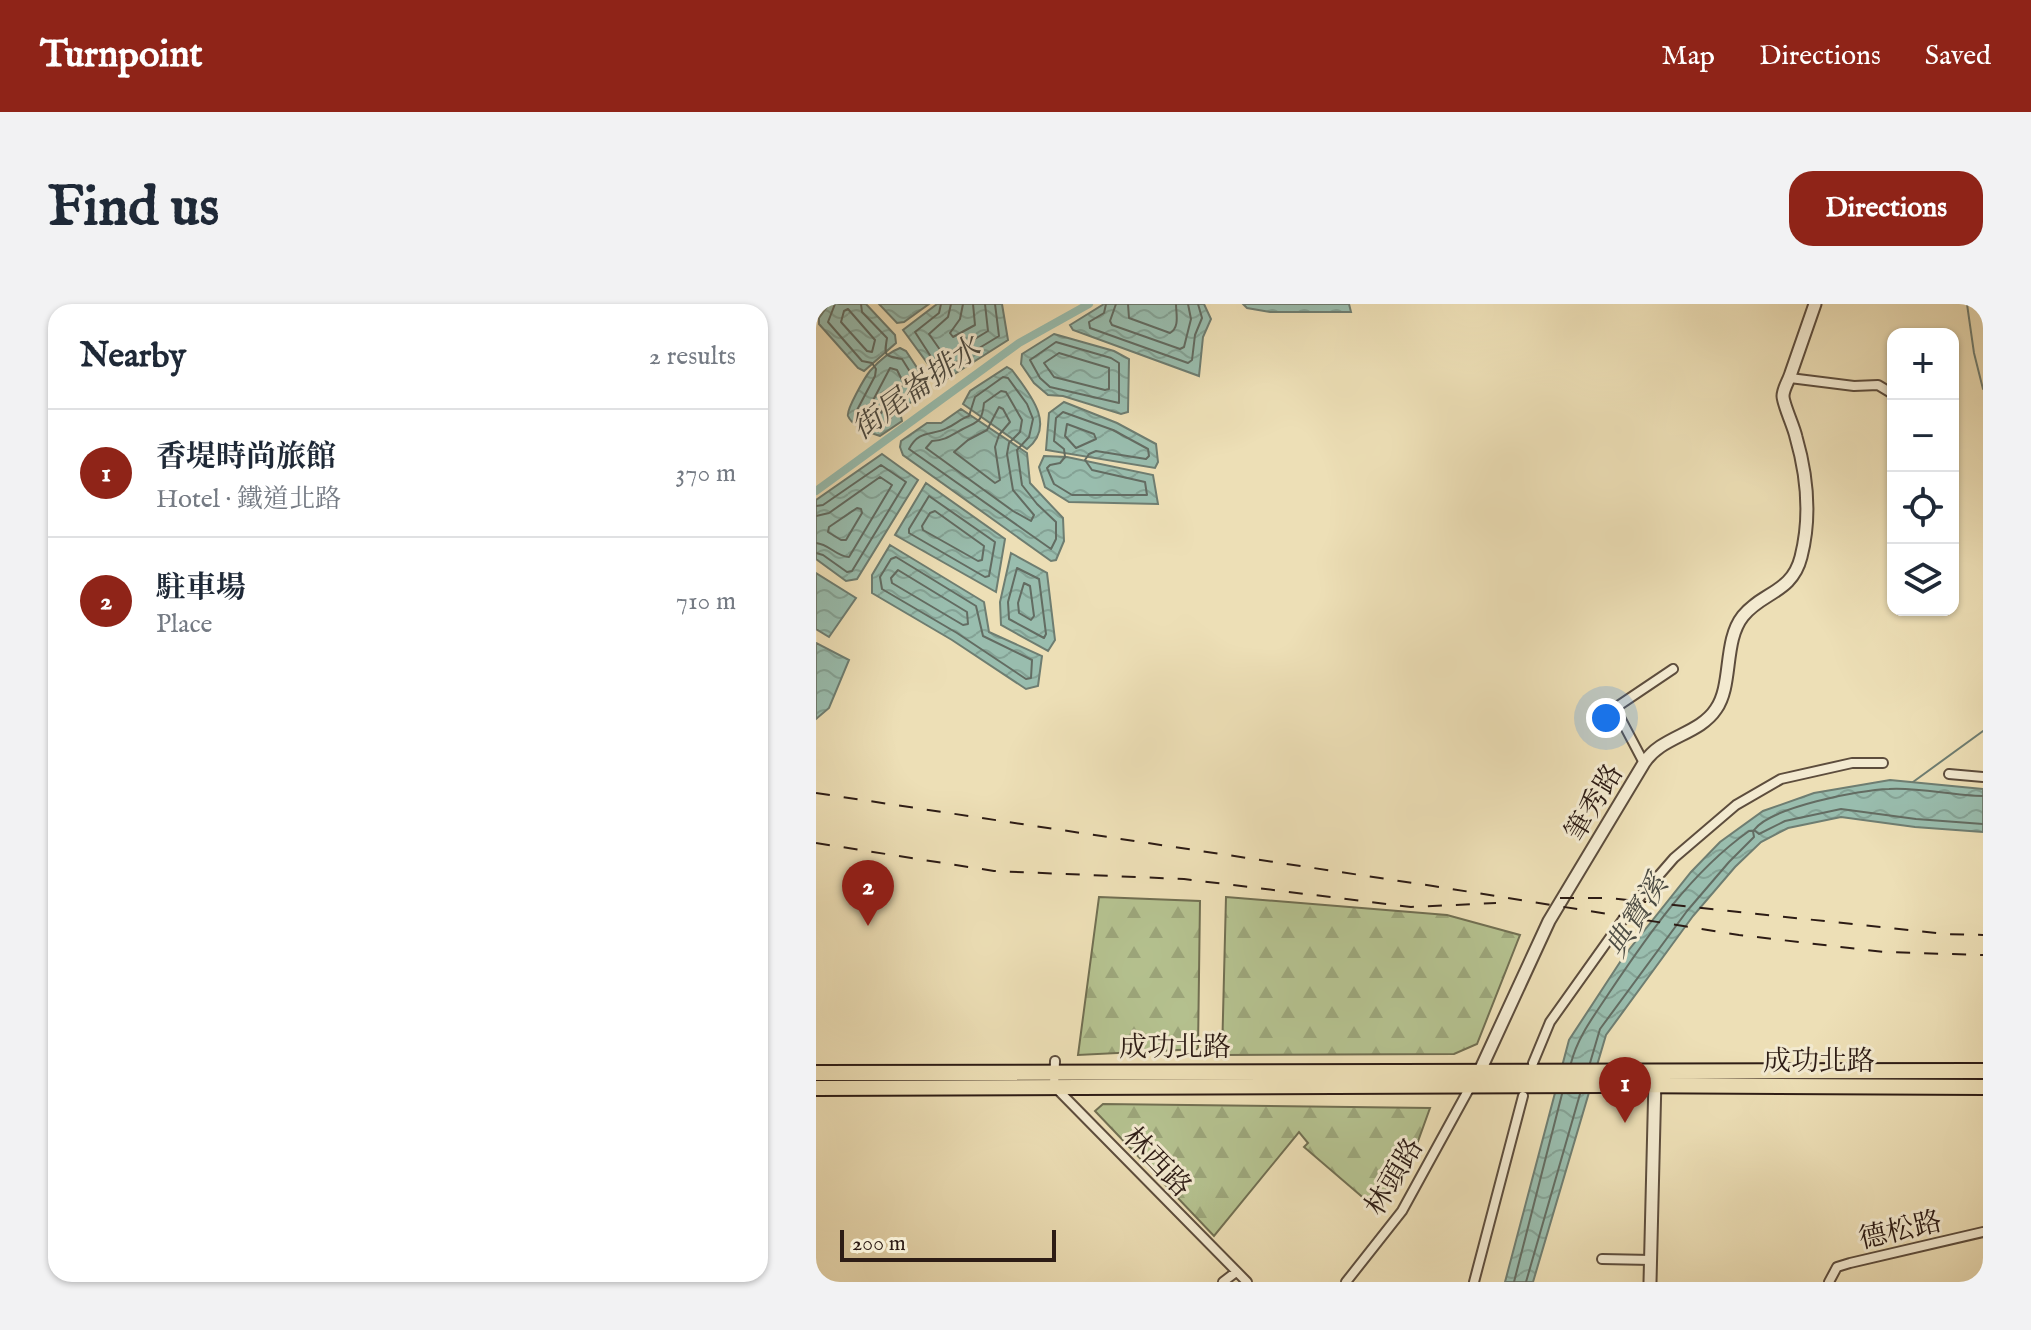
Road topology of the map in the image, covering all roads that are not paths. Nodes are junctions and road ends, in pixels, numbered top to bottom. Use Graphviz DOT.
graph roads {
  1 [pos="1815,304"];
  2 [pos="1790,378"];
  3 [pos="1887,390"];
  4 [pos="1673,669"];
  5 [pos="1644,763"];
  6 [pos="1883,763"];
  7 [pos="1949,774"];
  8 [pos="1983,777"];
  9 [pos="1655,1070"];
  10 [pos="1983,1071"];
  11 [pos="816,1073"];
  12 [pos="1055,1073"];
  13 [pos="1480,1073"];
  14 [pos="1609,1078"];
  15 [pos="1531,1079"];
  16 [pos="1655,1086"];
  17 [pos="1470,1087"];
  18 [pos="1983,1087"];
  19 [pos="816,1088"];
  20 [pos="1983,1232"];
  21 [pos="1602,1259"];
  22 [pos="1651,1260"];
  23 [pos="1236,1272"];
  24 [pos="1830,1279"];
  25 [pos="1223,1282"];
  26 [pos="1247,1282"];
  27 [pos="1346,1282"];
  28 [pos="1474,1282"];
  29 [pos="1650,1282"];
  1 -- 2 [label="street, 筆秀路"];
  2 -- 3 [label="street"];
  2 -- 5 [label="street, 筆秀路"];
  4 -- 5 [label="street"];
  5 -- 13 [label="street, 筆秀路"];
  6 -- 15 [label="street"];
  7 -- 8 [label="street"];
  9 -- 10 [label="main road, 成功北路"];
  9 -- 14 [label="main road, 成功北路"];
  9 -- 16 [label="street"];
  11 -- 12 [label="main road, 成功北路"];
  12 -- 13 [label="main road, 成功北路"];
  12 -- 17 [label="main road, 成功北路"];
  12 -- 19 [label="main road, 成功北路"];
  12 -- 23 [label="street, 林西路"];
  13 -- 15 [label="main road, 成功北路"];
  13 -- 17 [label="street, 筆秀路"];
  14 -- 15 [label="main road"];
  14 -- 16 [label="main road, 成功北路"];
  15 -- 17 [label="main road, 成功北路"];
  15 -- 28 [label="street"];
  16 -- 18 [label="main road, 成功北路"];
  16 -- 22 [label="street"];
  17 -- 27 [label="street, 林頭路"];
  20 -- 24 [label="street, 德松路"];
  21 -- 22 [label="street"];
  22 -- 29 [label="street"];
  23 -- 25 [label="street"];
  23 -- 26 [label="street, 林西路"];
}
